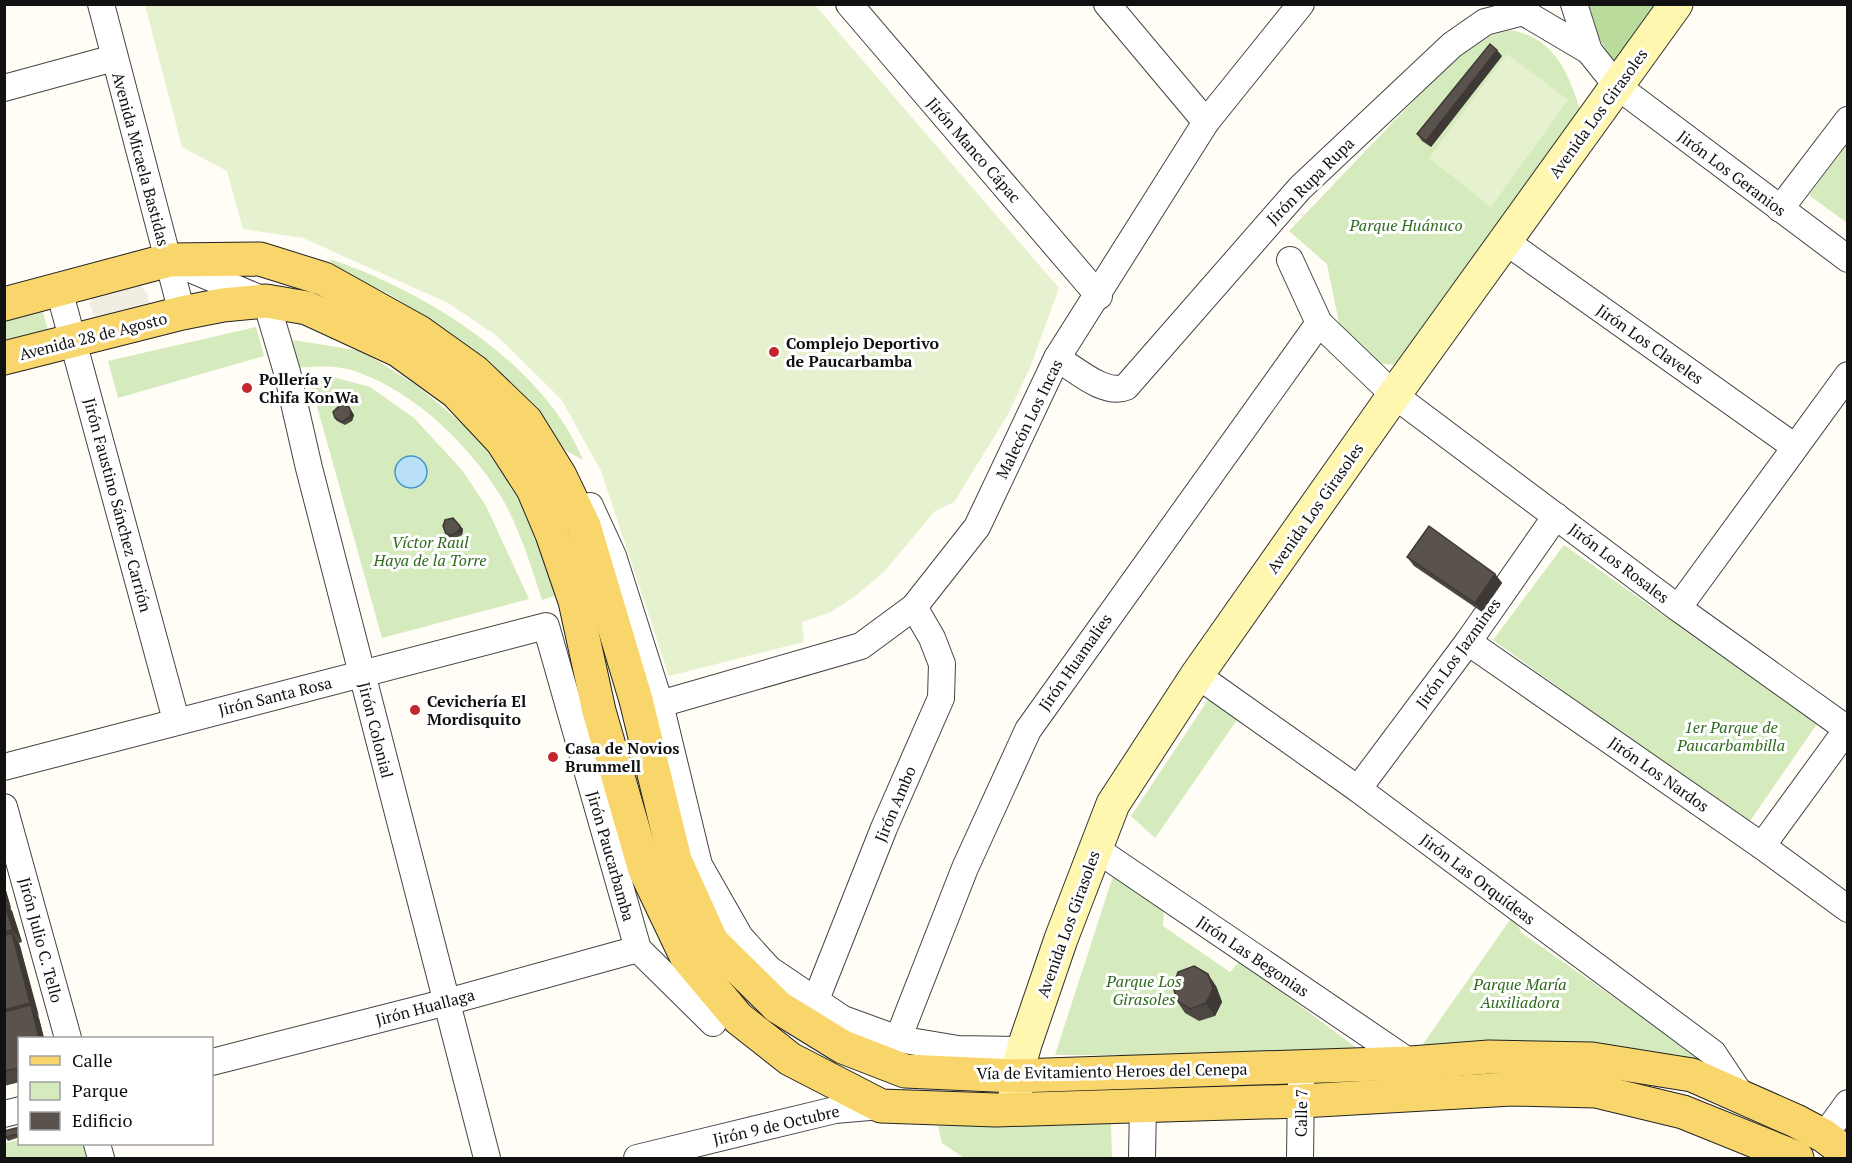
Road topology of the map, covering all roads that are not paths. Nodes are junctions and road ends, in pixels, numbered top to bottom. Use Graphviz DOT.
graph roads {
  1 [pos="101,4"];
  2 [pos="849,4"];
  3 [pos="1107,4"];
  4 [pos="1301,4"];
  5 [pos="1574,4"];
  6 [pos="1676,4"];
  7 [pos="1589,51"];
  8 [pos="114,58"];
  9 [pos="1617,86"];
  10 [pos="4,88"];
  11 [pos="1848,120"];
  12 [pos="1206,122"];
  13 [pos="1780,209"];
  14 [pos="1505,241"];
  15 [pos="1848,259"];
  16 [pos="169,260"];
  17 [pos="1290,260"];
  18 [pos="60,290"];
  19 [pos="1099,296"];
  20 [pos="266,301"];
  21 [pos="4,304"];
  22 [pos="182,313"];
  23 [pos="1319,323"];
  24 [pos="73,340"];
  25 [pos="4,358"];
  26 [pos="1057,358"];
  27 [pos="1848,375"];
  28 [pos="1394,395"];
  29 [pos="1795,447"];
  30 [pos="545,452"];
  31 [pos="1556,516"];
  32 [pos="914,607"];
  33 [pos="1678,608"];
  34 [pos="546,626"];
  35 [pos="1468,642"];
  36 [pos="362,674"];
  37 [pos="1197,675"];
  38 [pos="660,704"];
  39 [pos="176,720"];
  40 [pos="1847,728"];
  41 [pos="4,767"];
  42 [pos="1358,789"];
  43 [pos="4,807"];
  44 [pos="1762,846"];
  45 [pos="1096,849"];
  46 [pos="1848,909"];
  47 [pos="638,949"];
  48 [pos="447,1002"];
  49 [pos="815,1002"];
  50 [pos="713,1023"];
  51 [pos="68,1037"];
  52 [pos="898,1039"];
  53 [pos="213,1062"];
  54 [pos="1020,1063"];
  55 [pos="1411,1063"];
  56 [pos="1302,1067"];
  57 [pos="1743,1098"];
  58 [pos="1301,1101"];
  59 [pos="1848,1103"];
  60 [pos="1143,1104"];
  61 [pos="881,1106"];
  62 [pos="1015,1109"];
  63 [pos="1836,1145"];
  64 [pos="488,1158"];
  65 [pos="637,1158"];
  66 [pos="1142,1158"];
  67 [pos="1300,1158"];
  68 [pos="1797,1158"];
  1 -- 8 [label="street, Avenida Micaela Bastidas"];
  2 -- 19 [label="street, Jirón Manco Cápac"];
  3 -- 12 [label="street"];
  4 -- 12 [label="street, Malecón Los Incas"];
  5 -- 7 [label="street"];
  6 -- 9 [label="main road, Avenida Los Girasoles"];
  7 -- 9 [label="street, Jirón Los Geranios"];
  7 -- 26 [label="street, Jirón Rupa Rupa"];
  8 -- 10 [label="street"];
  8 -- 16 [label="street, Avenida Micaela Bastidas"];
  9 -- 13 [label="street, Jirón Los Geranios"];
  9 -- 14 [label="main road, Avenida Los Girasoles"];
  11 -- 13 [label="street"];
  12 -- 19 [label="street, Malecón Los Incas"];
  13 -- 15 [label="street, Jirón Los Geranios"];
  14 -- 28 [label="main road, Avenida Los Girasoles"];
  14 -- 29 [label="street, Jirón Los Claveles"];
  16 -- 18 [label="main road"];
  16 -- 20 [label="street"];
  16 -- 22 [label="street, Avenida Micaela Bastidas"];
  16 -- 30 [label="main road, Vía de Evitamiento Heroes del Cenepa"];
  17 -- 23 [label="street"];
  18 -- 21 [label="main road"];
  18 -- 24 [label="street, Jirón Faustino Sánchez Carrión"];
  19 -- 26 [label="street, Malecón Los Incas"];
  20 -- 22 [label="main road, Vía de Evitamiento Heroes del Cenepa"];
  20 -- 36 [label="street, Jirón Colonial"];
  20 -- 61 [label="main road, Vía de Evitamiento Heroes del Cenepa"];
  22 -- 24 [label="main road, Avenida 28 de Agosto"];
  23 -- 28 [label="street, Jirón Los Rosales"];
  23 -- 52 [label="street, Jirón Huamalies"];
  24 -- 25 [label="main road, Avenida 28 de Agosto"];
  24 -- 39 [label="street, Jirón Faustino Sánchez Carrión"];
  26 -- 32 [label="street, Malecón Los Incas"];
  27 -- 29 [label="street"];
  28 -- 31 [label="street, Jirón Los Rosales"];
  28 -- 37 [label="main road, Avenida Los Girasoles"];
  29 -- 33 [label="street"];
  30 -- 38 [label="street"];
  30 -- 54 [label="main road, Vía de Evitamiento Heroes del Cenepa"];
  31 -- 33 [label="street, Jirón Los Rosales"];
  31 -- 35 [label="street, Jirón Los Jazmines"];
  32 -- 38 [label="street, Malecón Los Incas"];
  32 -- 49 [label="street, Jirón Ambo"];
  33 -- 40 [label="street, Jirón Los Rosales"];
  34 -- 36 [label="street, Jirón Santa Rosa"];
  34 -- 47 [label="street, Jirón Paucarbamba"];
  35 -- 42 [label="street, Jirón Los Jazmines"];
  35 -- 44 [label="street, Jirón Los Nardos"];
  36 -- 39 [label="street, Jirón Santa Rosa"];
  36 -- 48 [label="street, Jirón Colonial"];
  37 -- 42 [label="street, Jirón Las Orquídeas"];
  37 -- 45 [label="main road, Avenida Los Girasoles"];
  38 -- 49 [label="street"];
  39 -- 41 [label="street, Jirón Santa Rosa"];
  40 -- 44 [label="street"];
  42 -- 57 [label="street, Jirón Las Orquídeas"];
  43 -- 51 [label="street, Jirón Julio C. Tello"];
  44 -- 46 [label="street, Jirón Los Nardos"];
  45 -- 54 [label="main road, Avenida Los Girasoles"];
  45 -- 55 [label="street, Jirón Las Begonias"];
  47 -- 48 [label="street, Jirón Huallaga"];
  47 -- 50 [label="street, Jirón Paucarbamba"];
  48 -- 53 [label="street, Jirón Huallaga"];
  48 -- 64 [label="street, Jirón Colonial"];
  49 -- 52 [label="street"];
  52 -- 54 [label="street"];
  54 -- 56 [label="main road, Vía de Evitamiento Heroes del Cenepa"];
  54 -- 62 [label="main road, Avenida Los Girasoles"];
  55 -- 56 [label="main road, Vía de Evitamiento Heroes del Cenepa"];
  55 -- 57 [label="main road, Vía de Evitamiento Heroes del Cenepa"];
  56 -- 58 [label="street, Calle 7"];
  57 -- 63 [label="main road, Vía de Evitamiento Heroes del Cenepa"];
  58 -- 60 [label="main road, Vía de Evitamiento Heroes del Cenepa"];
  58 -- 67 [label="street, Calle 7"];
  58 -- 68 [label="main road, Vía de Evitamiento Heroes del Cenepa"];
  59 -- 63 [label="street"];
  60 -- 62 [label="main road, Vía de Evitamiento Heroes del Cenepa"];
  60 -- 66 [label="street"];
  61 -- 62 [label="main road, Vía de Evitamiento Heroes del Cenepa"];
  61 -- 65 [label="street, Jirón 9 de Octubre"];
}
